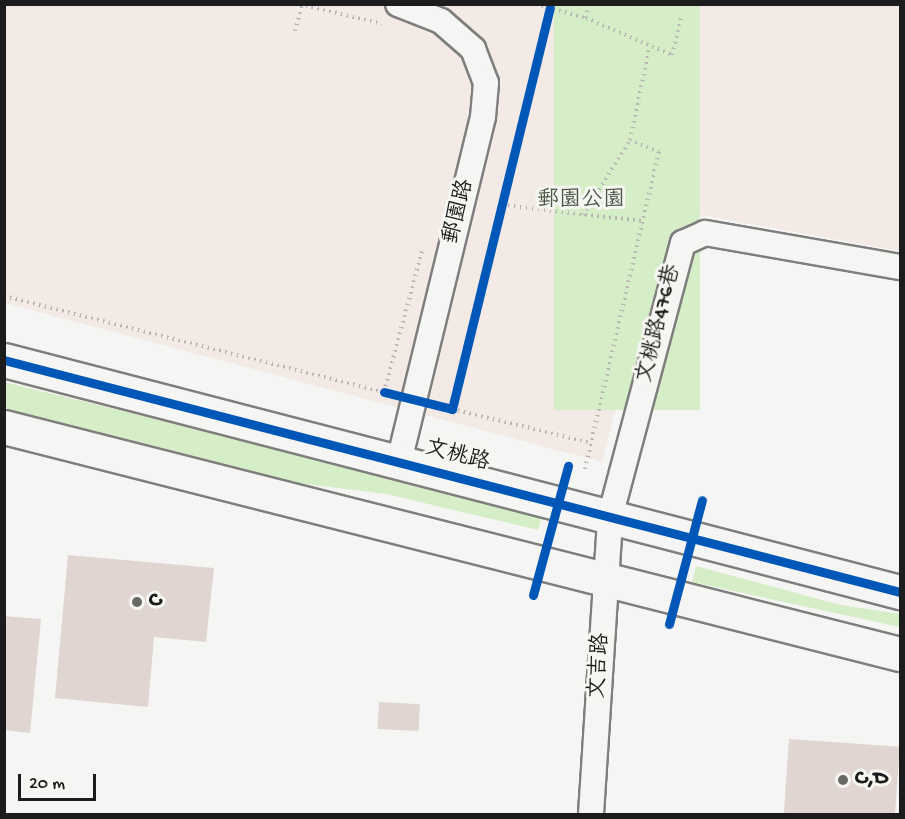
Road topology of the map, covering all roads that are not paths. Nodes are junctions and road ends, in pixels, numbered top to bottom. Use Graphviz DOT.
graph roads {
  1 [pos="392,15"];
  2 [pos="900,267"];
  3 [pos="4,360"];
  4 [pos="4,428"];
  5 [pos="399,462"];
  6 [pos="610,517"];
  7 [pos="606,580"];
  8 [pos="900,592"];
  9 [pos="900,654"];
  10 [pos="591,814"];
  1 -- 5 [label="street, 郵園路"];
  2 -- 6 [label="street, 文桃路476巷"];
  3 -- 5 [label="street, 文桃路"];
  4 -- 7 [label="street"];
  5 -- 6 [label="street, 文桃路"];
  6 -- 7 [label="street, 文吉路"];
  6 -- 8 [label="street, 文桃路"];
  7 -- 9 [label="street"];
  7 -- 10 [label="street, 文吉路"];
}
